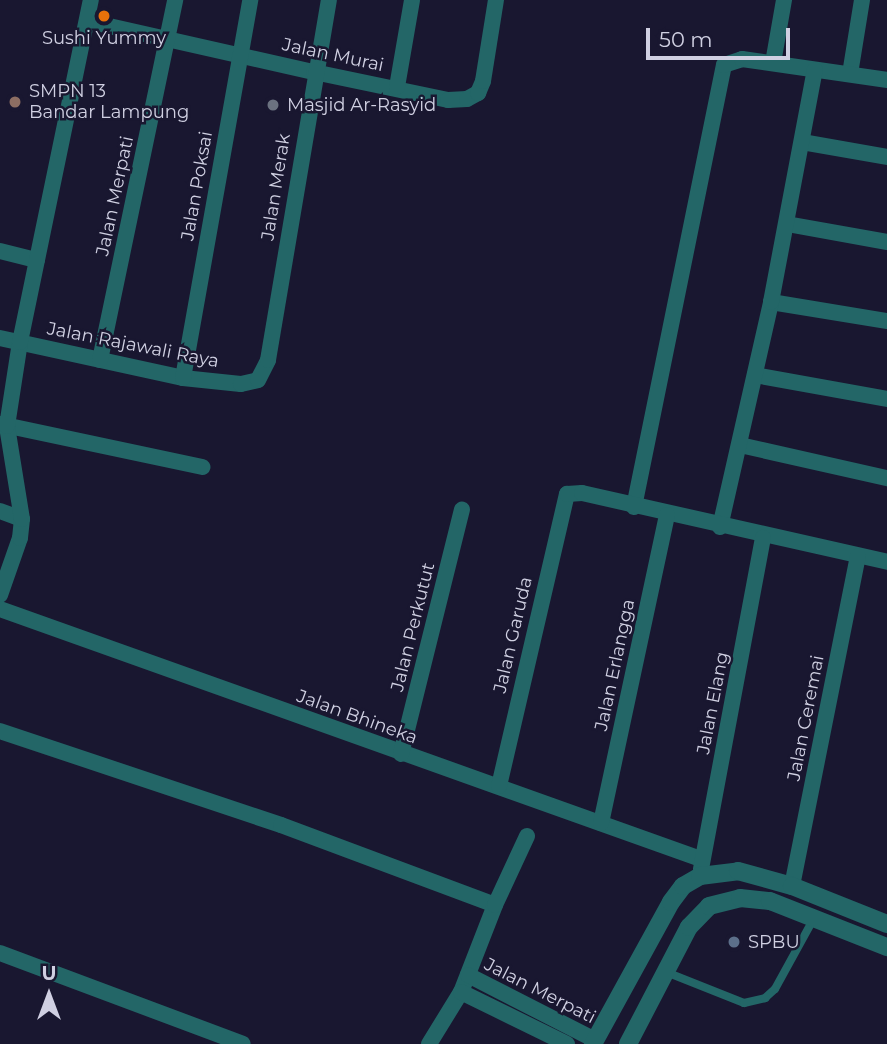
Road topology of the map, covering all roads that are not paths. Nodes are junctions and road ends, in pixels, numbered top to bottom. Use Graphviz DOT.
graph roads {
  1 [pos="92,0"];
  2 [pos="175,0"];
  3 [pos="250,0"];
  4 [pos="329,0"];
  5 [pos="412,0"];
  6 [pos="496,0"];
  7 [pos="784,0"];
  8 [pos="862,0"];
  9 [pos="87,21"];
  10 [pos="168,40"];
  11 [pos="240,54"];
  12 [pos="773,63"];
  13 [pos="815,70"];
  14 [pos="314,72"];
  15 [pos="850,74"];
  16 [pos="887,80"];
  17 [pos="397,87"];
  18 [pos="802,142"];
  19 [pos="887,157"];
  20 [pos="787,224"];
  21 [pos="887,242"];
  22 [pos="0,251"];
  23 [pos="37,260"];
  24 [pos="771,302"];
  25 [pos="887,321"];
  26 [pos="0,338"];
  27 [pos="20,342"];
  28 [pos="100,360"];
  29 [pos="755,375"];
  30 [pos="183,378"];
  31 [pos="258,380"];
  32 [pos="887,399"];
  33 [pos="4,425"];
  34 [pos="740,444"];
  35 [pos="202,467"];
  36 [pos="887,478"];
  37 [pos="634,507"];
  38 [pos="462,509"];
  39 [pos="0,511"];
  40 [pos="667,515"];
  41 [pos="22,519"];
  42 [pos="720,527"];
  43 [pos="763,538"];
  44 [pos="858,557"];
  45 [pos="887,562"];
  46 [pos="0,595"];
  47 [pos="0,609"];
  48 [pos="0,731"];
  49 [pos="401,754"];
  50 [pos="499,786"];
  51 [pos="601,823"];
  52 [pos="527,836"];
  53 [pos="701,868"];
  54 [pos="792,886"];
  55 [pos="495,905"];
  56 [pos="814,918"];
  57 [pos="886,919"];
  58 [pos="887,947"];
  59 [pos="0,953"];
  60 [pos="665,972"];
  61 [pos="468,975"];
  62 [pos="461,992"];
  63 [pos="594,1042"];
  64 [pos="243,1044"];
  65 [pos="429,1044"];
  66 [pos="568,1044"];
  67 [pos="628,1044"];
  1 -- 9 [label="street"];
  2 -- 10 [label="street, Jalan Merpati"];
  3 -- 11 [label="street, Jalan Poksai"];
  4 -- 14 [label="street, Jalan Merak"];
  5 -- 17 [label="street"];
  6 -- 17 [label="street, Jalan Murai"];
  7 -- 12 [label="street"];
  8 -- 15 [label="street"];
  9 -- 10 [label="street, Jalan Murai"];
  9 -- 23 [label="street"];
  10 -- 11 [label="street, Jalan Murai"];
  10 -- 28 [label="street, Jalan Merpati"];
  11 -- 14 [label="street, Jalan Murai"];
  11 -- 30 [label="street, Jalan Poksai"];
  12 -- 13 [label="street"];
  12 -- 37 [label="street"];
  13 -- 15 [label="street"];
  13 -- 18 [label="street"];
  14 -- 17 [label="street, Jalan Murai"];
  14 -- 31 [label="street, Jalan Merak"];
  15 -- 16 [label="street"];
  18 -- 19 [label="street"];
  18 -- 20 [label="street"];
  20 -- 21 [label="street"];
  20 -- 24 [label="street"];
  22 -- 23 [label="street"];
  23 -- 27 [label="street"];
  24 -- 25 [label="street"];
  24 -- 29 [label="street"];
  26 -- 27 [label="street, Jalan Rajawali Raya"];
  27 -- 28 [label="street, Jalan Rajawali Raya"];
  27 -- 33 [label="street"];
  28 -- 30 [label="street, Jalan Rajawali Raya"];
  29 -- 32 [label="street"];
  29 -- 34 [label="street"];
  30 -- 31 [label="street, Jalan Rajawali Raya"];
  33 -- 35 [label="street"];
  33 -- 41 [label="street"];
  34 -- 36 [label="street"];
  34 -- 42 [label="street"];
  37 -- 40 [label="street"];
  37 -- 50 [label="street, Jalan Garuda"];
  38 -- 49 [label="street, Jalan Perkutut"];
  39 -- 41 [label="street"];
  40 -- 42 [label="street"];
  40 -- 51 [label="street, Jalan Erlangga"];
  41 -- 46 [label="street"];
  42 -- 43 [label="street"];
  43 -- 44 [label="street"];
  43 -- 53 [label="street, Jalan Elang"];
  44 -- 45 [label="street"];
  44 -- 54 [label="street, Jalan Ceremai"];
  47 -- 49 [label="street, Jalan Bhineka"];
  48 -- 55 [label="street"];
  49 -- 50 [label="street, Jalan Bhineka"];
  50 -- 51 [label="street, Jalan Bhineka"];
  51 -- 53 [label="street, Jalan Bhineka"];
  52 -- 55 [label="street"];
  53 -- 54 [label="street"];
  53 -- 63 [label="street"];
  54 -- 57 [label="street"];
  55 -- 61 [label="street"];
  56 -- 58 [label="street"];
  56 -- 60 [label="street"];
  56 -- 60 [label="lane"];
  59 -- 64 [label="street"];
  60 -- 67 [label="street"];
  61 -- 62 [label="street"];
  61 -- 63 [label="street, Jalan Merpati"];
  62 -- 65 [label="street"];
  62 -- 66 [label="street, Jalan Merpati"];
}
